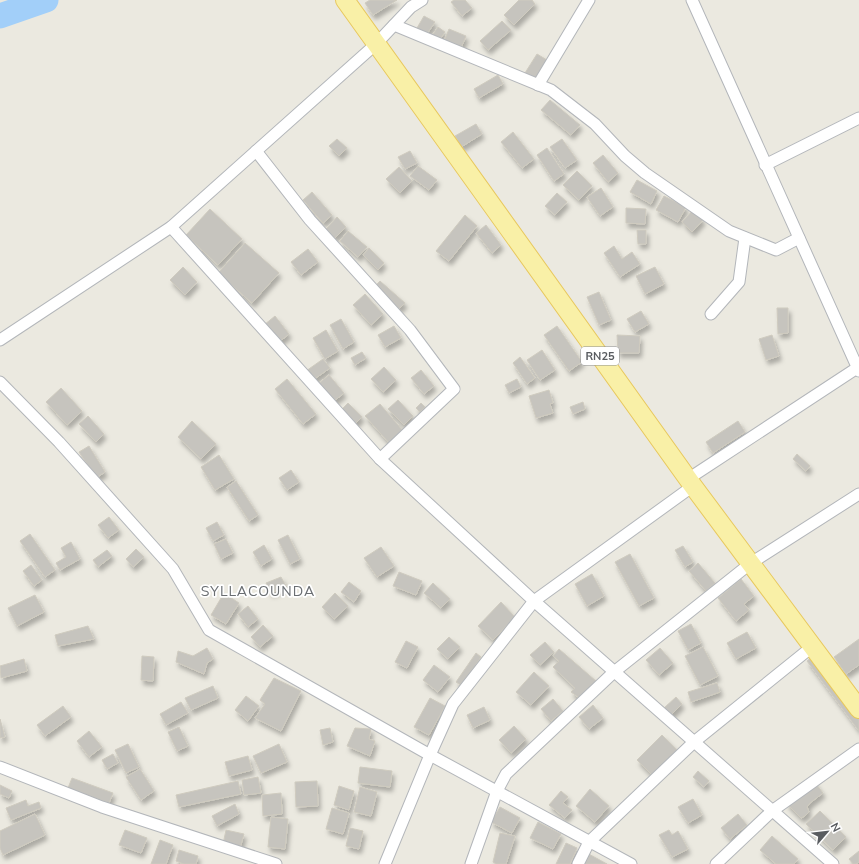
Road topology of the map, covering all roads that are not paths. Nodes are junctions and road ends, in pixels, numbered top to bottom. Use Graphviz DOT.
graph roads {
  1 [pos="344,0"];
  2 [pos="422,0"];
  3 [pos="589,0"];
  4 [pos="692,0"];
  5 [pos="394,25"];
  6 [pos="376,44"];
  7 [pos="538,85"];
  8 [pos="859,118"];
  9 [pos="256,152"];
  10 [pos="765,165"];
  11 [pos="171,227"];
  12 [pos="745,238"];
  13 [pos="799,238"];
  14 [pos="711,314"];
  15 [pos="0,340"];
  16 [pos="858,370"];
  17 [pos="0,382"];
  18 [pos="380,459"];
  19 [pos="691,482"];
  20 [pos="859,494"];
  21 [pos="751,563"];
  22 [pos="534,601"];
  23 [pos="812,646"];
  24 [pos="614,672"];
  25 [pos="859,709"];
  26 [pos="694,742"];
  27 [pos="859,749"];
  28 [pos="430,755"];
  29 [pos="0,767"];
  30 [pos="497,792"];
  31 [pos="772,811"];
  32 [pos="590,842"];
  33 [pos="276,864"];
  34 [pos="384,864"];
  35 [pos="471,864"];
  36 [pos="578,864"];
  37 [pos="631,864"];
  38 [pos="716,864"];
  39 [pos="833,864"];
  1 -- 6 [label="main road, RN25"];
  2 -- 5 [label="street"];
  3 -- 7 [label="street"];
  4 -- 10 [label="street"];
  5 -- 6 [label="street"];
  5 -- 7 [label="street"];
  6 -- 9 [label="street"];
  6 -- 19 [label="main road, RN25"];
  7 -- 12 [label="street"];
  8 -- 10 [label="street"];
  9 -- 11 [label="street"];
  9 -- 18 [label="street"];
  10 -- 13 [label="street"];
  11 -- 15 [label="street"];
  11 -- 18 [label="street"];
  12 -- 13 [label="street"];
  12 -- 14 [label="street"];
  13 -- 16 [label="street"];
  16 -- 19 [label="street"];
  17 -- 28 [label="street"];
  18 -- 22 [label="street"];
  19 -- 21 [label="main road, RN25"];
  19 -- 22 [label="street"];
  20 -- 21 [label="street"];
  21 -- 23 [label="main road, RN25"];
  21 -- 24 [label="street"];
  22 -- 24 [label="street"];
  22 -- 28 [label="street"];
  23 -- 25 [label="main road, RN25"];
  23 -- 26 [label="street"];
  24 -- 26 [label="street"];
  24 -- 30 [label="street"];
  26 -- 31 [label="street"];
  26 -- 32 [label="street"];
  27 -- 31 [label="street"];
  28 -- 30 [label="street"];
  28 -- 34 [label="street"];
  29 -- 33 [label="street"];
  30 -- 32 [label="street"];
  30 -- 35 [label="street"];
  31 -- 38 [label="street"];
  31 -- 39 [label="street"];
  32 -- 36 [label="street"];
  32 -- 37 [label="street"];
}
